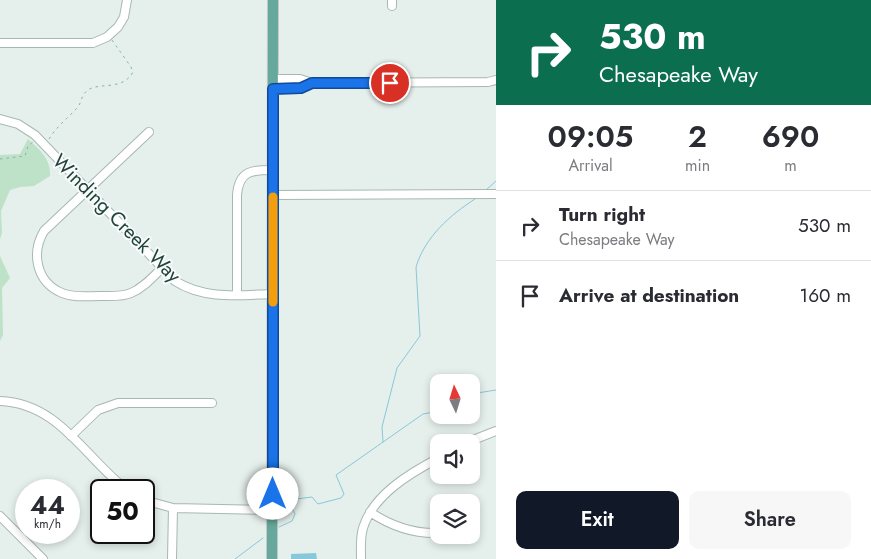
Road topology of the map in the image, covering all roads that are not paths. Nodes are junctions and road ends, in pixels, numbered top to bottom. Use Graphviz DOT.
graph roads {
  1 [pos="127,0"];
  2 [pos="273,0"];
  3 [pos="0,43"];
  4 [pos="496,80"];
  5 [pos="273,84"];
  6 [pos="0,119"];
  7 [pos="149,132"];
  8 [pos="274,170"];
  9 [pos="87,190"];
  10 [pos="496,194"];
  11 [pos="273,195"];
  12 [pos="161,269"];
  13 [pos="273,294"];
  14 [pos="237,295"];
  15 [pos="0,401"];
  16 [pos="212,403"];
  17 [pos="496,431"];
  18 [pos="71,436"];
  19 [pos="480,437"];
  20 [pos="430,463"];
  21 [pos="116,479"];
  22 [pos="155,503"];
  23 [pos="173,508"];
  24 [pos="273,510"];
  25 [pos="370,512"];
  26 [pos="0,516"];
  27 [pos="430,532"];
  28 [pos="43,559"];
  29 [pos="172,559"];
  30 [pos="272,559"];
  31 [pos="360,559"];
  1 -- 3 [label="street"];
  2 -- 5 [label="main road"];
  4 -- 5 [label="street"];
  5 -- 8 [label="main road"];
  6 -- 9 [label="street, Winding Creek Way"];
  7 -- 9 [label="street"];
  8 -- 11 [label="main road"];
  8 -- 14 [label="street"];
  9 -- 12 [label="street, Winding Creek Way"];
  9 -- 12 [label="street"];
  10 -- 11 [label="street"];
  11 -- 13 [label="main road"];
  12 -- 14 [label="street, Winding Creek Way"];
  13 -- 14 [label="street, Winding Creek Way"];
  13 -- 24 [label="main road"];
  15 -- 18 [label="street"];
  16 -- 18 [label="street"];
  17 -- 19 [label="street"];
  18 -- 21 [label="street"];
  20 -- 25 [label="street"];
  22 -- 23 [label="street"];
  23 -- 24 [label="street"];
  23 -- 29 [label="street"];
  24 -- 30 [label="main road"];
  25 -- 27 [label="street"];
  25 -- 31 [label="street"];
  26 -- 28 [label="street"];
}
